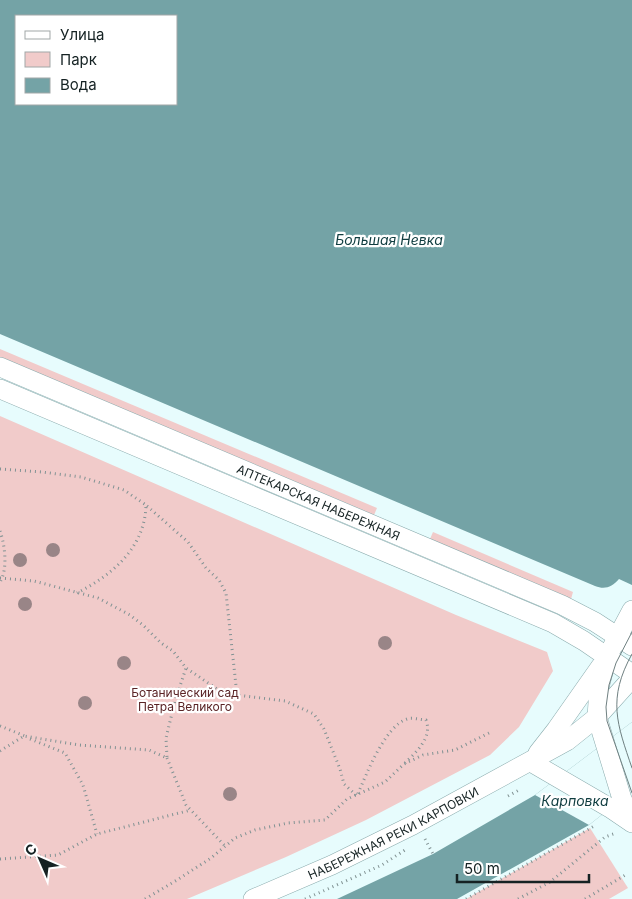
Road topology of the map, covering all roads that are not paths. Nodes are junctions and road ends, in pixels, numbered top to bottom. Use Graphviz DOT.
graph roads {
  1 [pos="0,367"];
  2 [pos="0,389"];
  3 [pos="632,610"];
  4 [pos="625,641"];
  5 [pos="607,657"];
  6 [pos="632,674"];
  7 [pos="632,678"];
  8 [pos="598,717"];
  9 [pos="531,762"];
  10 [pos="616,804"];
  11 [pos="632,821"];
  12 [pos="253,899"];
  1 -- 4 [label="street, АПТЕКАРСКАЯ НАБЕРЕЖНАЯ"];
  2 -- 5 [label="street, АПТЕКАРСКАЯ НАБЕРЕЖНАЯ"];
  3 -- 4 [label="street"];
  4 -- 5 [label="street"];
  5 -- 6 [label="street, АПТЕКАРСКАЯ НАБЕРЕЖНАЯ"];
  5 -- 8 [label="street"];
  5 -- 9 [label="street, НАБЕРЕЖНАЯ РЕКИ КАРПОВКИ"];
  7 -- 8 [label="street, НАБЕРЕЖНАЯ РЕКИ КАРПОВКИ"];
  8 -- 9 [label="street, НАБЕРЕЖНАЯ РЕКИ КАРПОВКИ"];
  8 -- 10 [label="street"];
  9 -- 10 [label="street"];
  9 -- 12 [label="street, НАБЕРЕЖНАЯ РЕКИ КАРПОВКИ"];
  10 -- 11 [label="street"];
}
